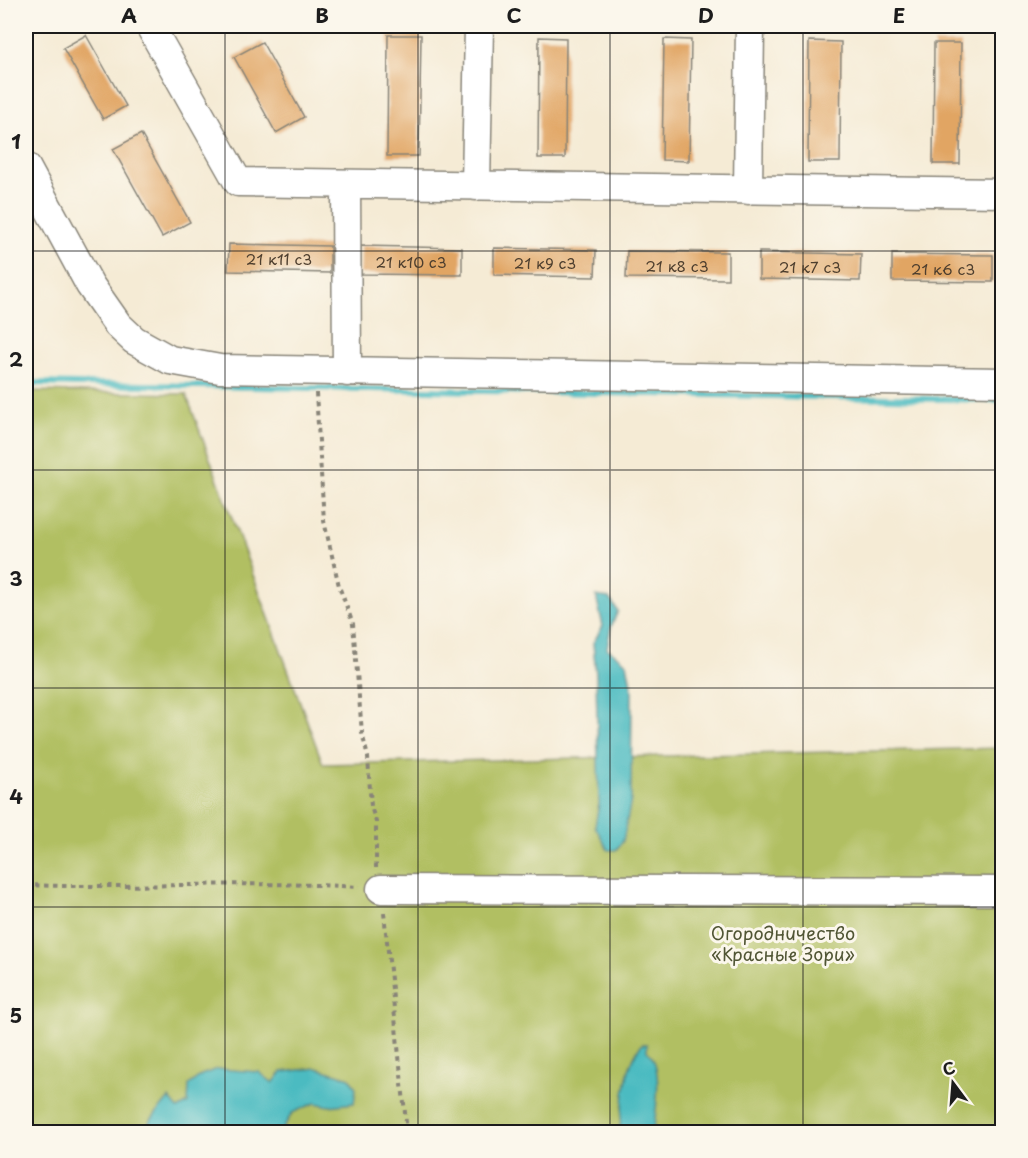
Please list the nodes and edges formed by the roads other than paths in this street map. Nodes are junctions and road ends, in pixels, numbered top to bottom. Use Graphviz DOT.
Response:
graph roads {
  1 [pos="150,26"];
  2 [pos="479,26"];
  3 [pos="750,26"];
  4 [pos="28,178"];
  5 [pos="345,184"];
  6 [pos="476,186"];
  7 [pos="748,190"];
  8 [pos="1002,193"];
  9 [pos="347,372"];
  10 [pos="1002,382"];
  11 [pos="381,888"];
  12 [pos="1002,891"];
  1 -- 5 [label="street"];
  2 -- 6 [label="street"];
  3 -- 7 [label="street"];
  4 -- 9 [label="street"];
  5 -- 6 [label="street"];
  5 -- 9 [label="street"];
  6 -- 7 [label="street"];
  7 -- 8 [label="street"];
  9 -- 10 [label="street"];
  11 -- 12 [label="street"];
}
